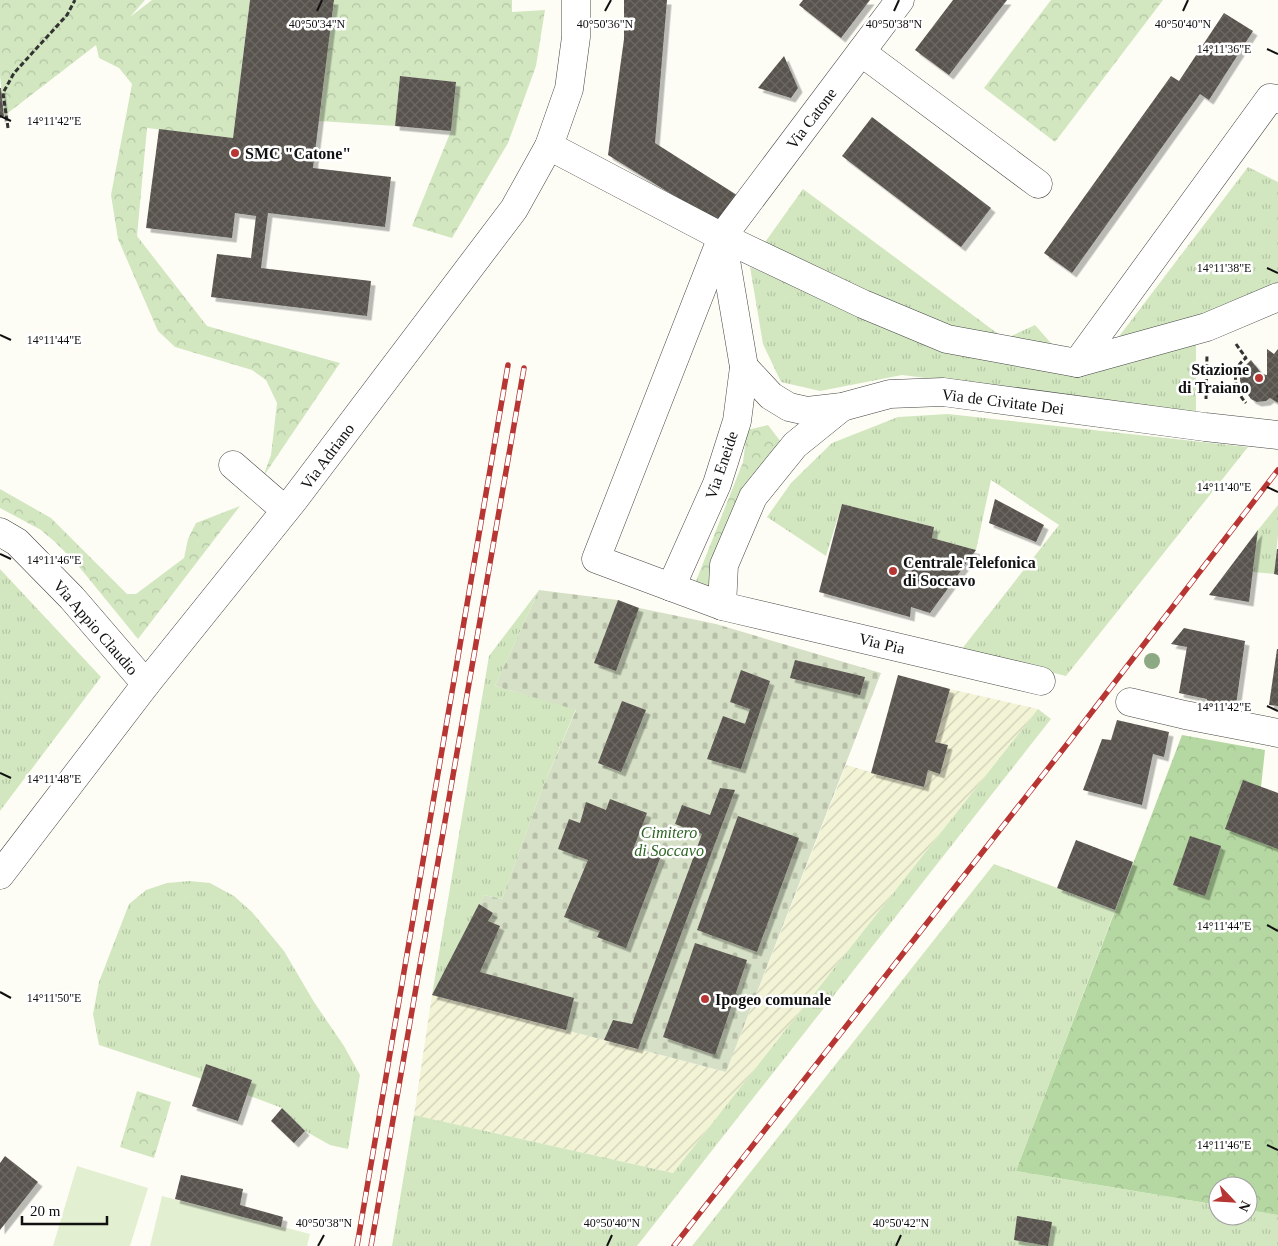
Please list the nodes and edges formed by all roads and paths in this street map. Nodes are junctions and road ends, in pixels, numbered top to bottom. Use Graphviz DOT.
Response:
graph roads {
  1 [pos="75,0"];
  2 [pos="576,0"];
  3 [pos="900,0"];
  4 [pos="861,52"];
  5 [pos="1278,99"];
  6 [pos="8,128"];
  7 [pos="549,146"];
  8 [pos="1038,184"];
  9 [pos="722,237"];
  10 [pos="1278,297"];
  11 [pos="1207,346"];
  12 [pos="1241,361"];
  13 [pos="1077,363"];
  14 [pos="744,367"];
  15 [pos="1206,404"];
  16 [pos="842,407"];
  17 [pos="1251,419"];
  18 [pos="1278,435"];
  19 [pos="234,466"];
  20 [pos="285,510"];
  21 [pos="0,532"];
  22 [pos="671,587"];
  23 [pos="722,606"];
  24 [pos="1041,680"];
  25 [pos="146,684"];
  26 [pos="1130,702"];
  27 [pos="1278,733"];
  28 [pos="0,875"];
  1 -- 6 [label="path"];
  2 -- 7 [label="street, Via Adriano"];
  3 -- 4 [label="street, Via Catone"];
  4 -- 8 [label="street"];
  4 -- 9 [label="street, Via Catone"];
  5 -- 13 [label="street"];
  7 -- 9 [label="street"];
  7 -- 20 [label="street, Via Adriano"];
  9 -- 13 [label="street"];
  9 -- 14 [label="street, Via Eneide"];
  9 -- 22 [label="street, Via Catone"];
  10 -- 13 [label="street"];
  11 -- 15 [label="path"];
  12 -- 17 [label="path"];
  14 -- 16 [label="street, Via de Civitate Dei"];
  14 -- 22 [label="street, Via Eneide"];
  16 -- 17 [label="street, Via de Civitate Dei"];
  16 -- 23 [label="street"];
  17 -- 18 [label="street, Via de Civitate Dei"];
  19 -- 20 [label="street"];
  20 -- 25 [label="street, Via Adriano"];
  21 -- 25 [label="street, Via Appio Claudio"];
  22 -- 23 [label="street"];
  23 -- 24 [label="street, Via Pia"];
  25 -- 28 [label="street, Via Adriano"];
  26 -- 27 [label="street"];
}
